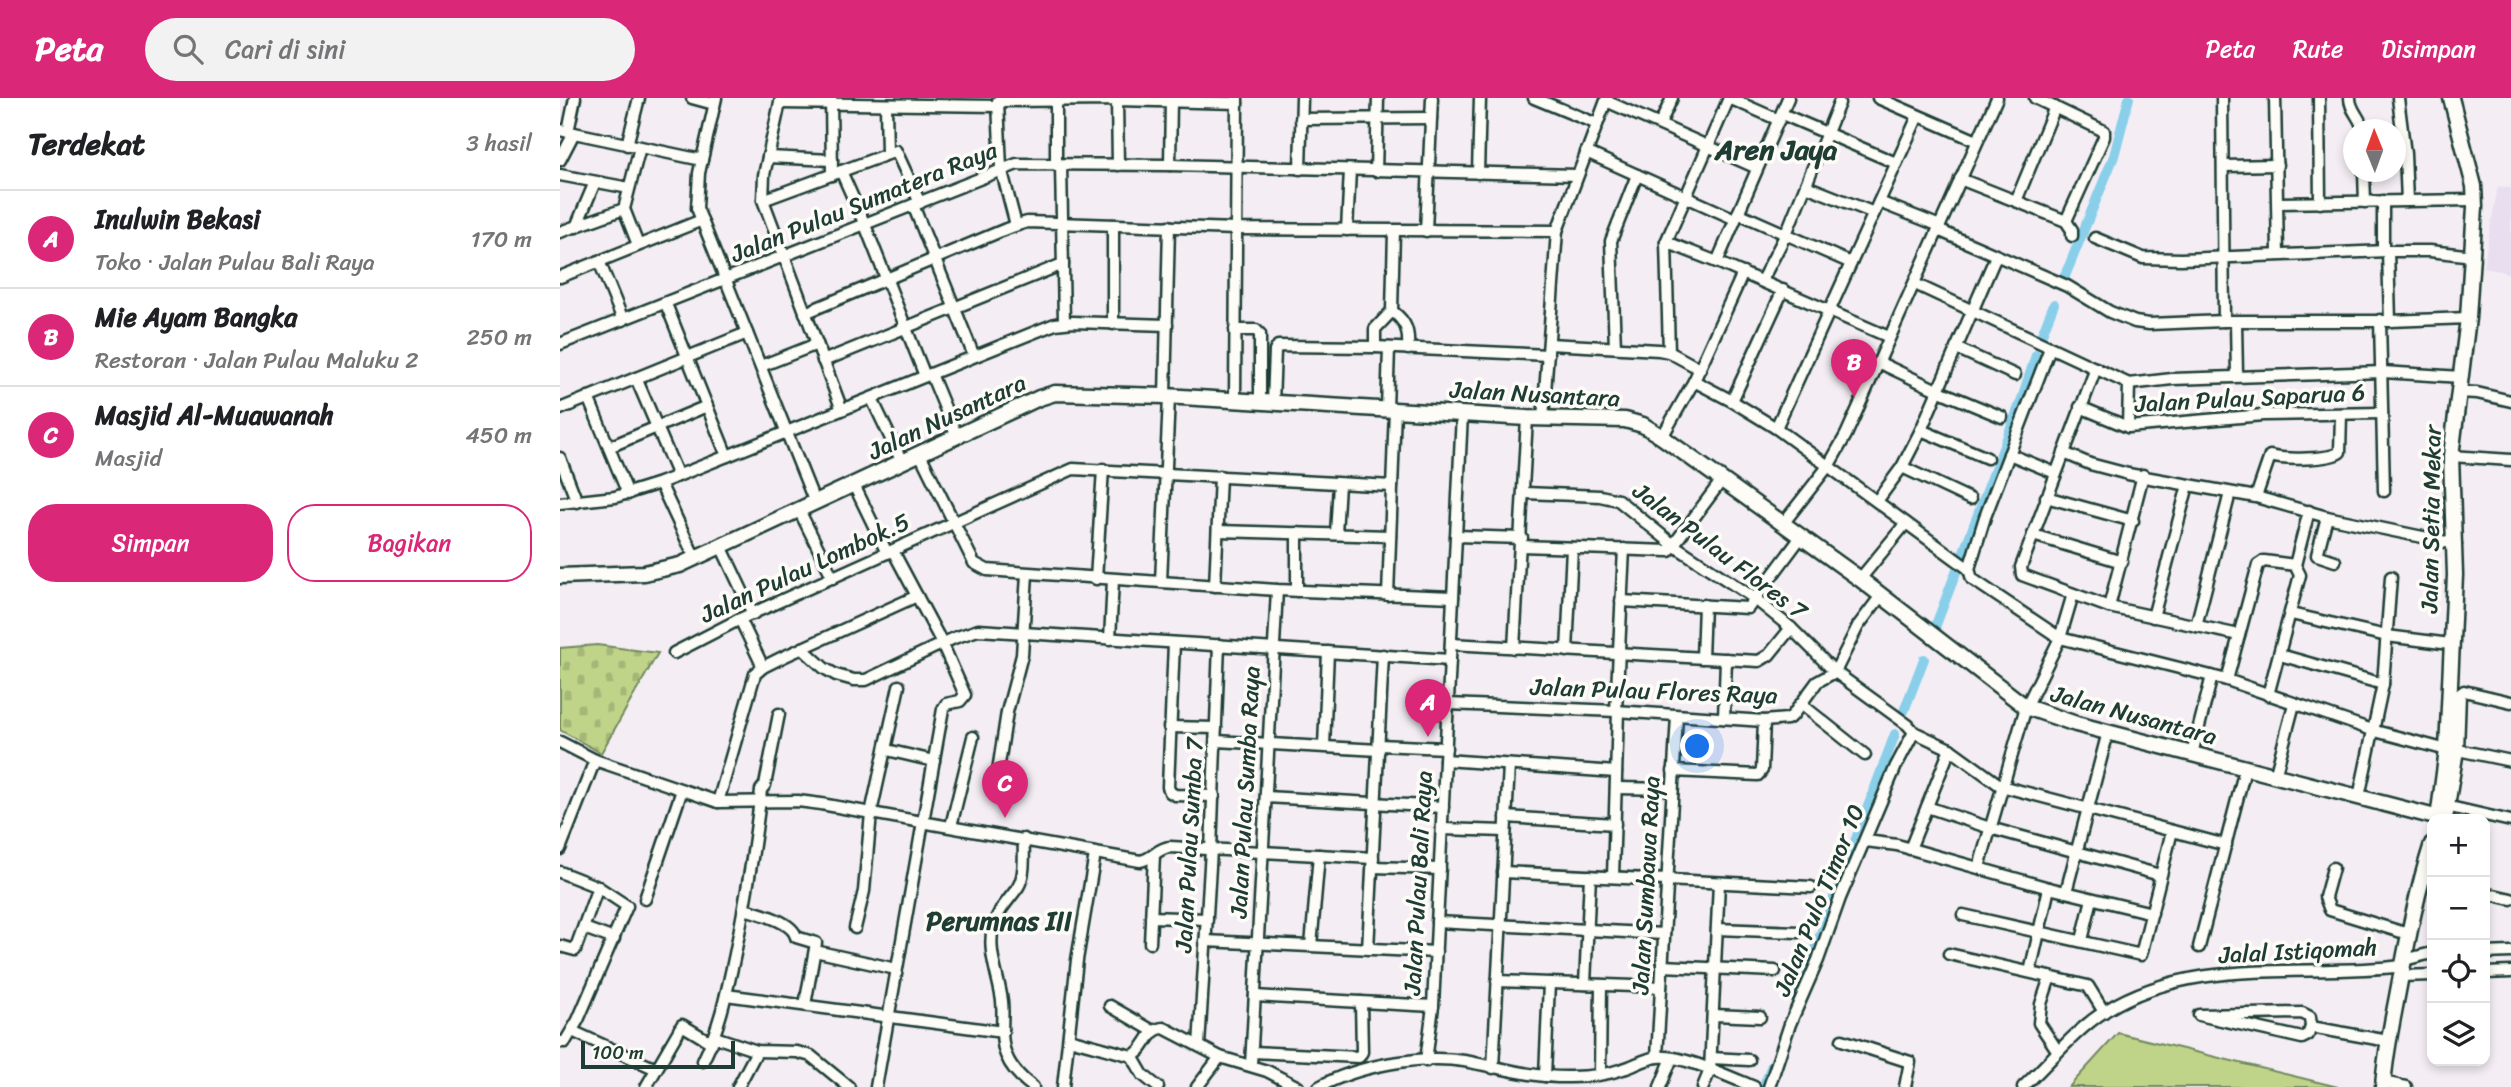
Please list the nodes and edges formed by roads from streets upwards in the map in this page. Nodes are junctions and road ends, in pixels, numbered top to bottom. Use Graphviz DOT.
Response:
graph roads {
  1 [pos="575,98"];
  2 [pos="639,98"];
  3 [pos="692,98"];
  4 [pos="1302,98"];
  5 [pos="1378,98"];
  6 [pos="1432,98"];
  7 [pos="1480,98"];
  8 [pos="1672,98"];
  9 [pos="1729,98"];
  10 [pos="1788,98"];
  11 [pos="1997,98"];
  12 [pos="2035,98"];
  13 [pos="2222,98"];
  14 [pos="2275,98"];
  15 [pos="2319,98"];
  16 [pos="2350,98"];
  17 [pos="2398,98"];
  18 [pos="2451,98"];
  19 [pos="1056,99"];
  20 [pos="1538,99"];
  21 [pos="1606,99"];
  22 [pos="1884,99"];
  23 [pos="1117,100"];
  24 [pos="1171,100"];
  25 [pos="1237,100"];
  26 [pos="715,101"];
  27 [pos="780,101"];
  28 [pos="831,102"];
  29 [pos="937,102"];
  30 [pos="998,102"];
  31 [pos="1839,103"];
  32 [pos="886,105"];
  33 [pos="2055,107"];
  34 [pos="1917,116"];
  35 [pos="1780,117"];
  36 [pos="1432,118"];
  37 [pos="1301,119"];
  38 [pos="1377,119"];
  39 [pos="2360,119"];
  40 [pos="1597,124"];
  41 [pos="1660,124"];
  42 [pos="567,132"];
  43 [pos="1826,134"];
  44 [pos="1977,141"];
  45 [pos="627,145"];
  46 [pos="1708,146"];
  47 [pos="640,147"];
  48 [pos="1586,152"];
  49 [pos="891,153"];
  50 [pos="768,157"];
  51 [pos="560,160"];
  52 [pos="702,160"];
  53 [pos="832,160"];
  54 [pos="1896,163"];
  55 [pos="1058,165"];
  56 [pos="1118,165"];
  57 [pos="1170,165"];
  58 [pos="2277,165"];
  59 [pos="2224,166"];
  60 [pos="1001,168"];
  61 [pos="1238,168"];
  62 [pos="1757,168"];
  63 [pos="1300,169"];
  64 [pos="1350,170"];
  65 [pos="1376,171"];
  66 [pos="1430,172"];
  67 [pos="836,173"];
  68 [pos="1478,173"];
  69 [pos="1637,174"];
  70 [pos="560,175"];
  71 [pos="1577,175"];
  72 [pos="1960,179"];
  73 [pos="595,182"];
  74 [pos="2364,182"];
  75 [pos="1806,186"];
  76 [pos="629,188"];
  77 [pos="1686,196"];
  78 [pos="763,200"];
  79 [pos="2473,200"];
  80 [pos="2016,201"];
  81 [pos="2383,201"];
  82 [pos="2407,201"];
  83 [pos="1879,202"];
  84 [pos="2320,202"];
  85 [pos="2365,202"];
  86 [pos="2278,203"];
  87 [pos="916,204"];
  88 [pos="624,209"];
  89 [pos="1874,213"];
  90 [pos="1736,216"];
  91 [pos="702,220"];
  92 [pos="2066,221"];
  93 [pos="1063,223"];
  94 [pos="865,225"];
  95 [pos="1016,225"];
  96 [pos="1113,225"];
  97 [pos="1170,226"];
  98 [pos="576,227"];
  99 [pos="1939,228"];
  100 [pos="1236,229"];
  101 [pos="1347,230"];
  102 [pos="1394,231"];
  103 [pos="1426,231"];
  104 [pos="1557,231"];
  105 [pos="560,232"];
  106 [pos="1786,233"];
  107 [pos="2072,236"];
  108 [pos="2095,238"];
  109 [pos="1666,242"];
  110 [pos="638,245"];
  111 [pos="2385,251"];
  112 [pos="2278,254"];
  113 [pos="1996,256"];
  114 [pos="2224,256"];
  115 [pos="2473,256"];
  116 [pos="783,258"];
  117 [pos="599,261"];
  118 [pos="936,261"];
  119 [pos="1717,261"];
  120 [pos="1852,263"];
  121 [pos="1063,264"];
  122 [pos="1743,273"];
  123 [pos="560,276"];
  124 [pos="726,280"];
  125 [pos="886,280"];
  126 [pos="1762,280"];
  127 [pos="1915,284"];
  128 [pos="1783,290"];
  129 [pos="666,304"];
  130 [pos="954,308"];
  131 [pos="1972,310"];
  132 [pos="1392,311"];
  133 [pos="1830,311"];
  134 [pos="805,313"];
  135 [pos="2468,318"];
  136 [pos="623,320"];
  137 [pos="2385,320"];
  138 [pos="2230,321"];
  139 [pos="1064,322"];
  140 [pos="1114,324"];
  141 [pos="1167,325"];
  142 [pos="906,327"];
  143 [pos="1235,330"];
  144 [pos="747,333"];
  145 [pos="1889,337"];
  146 [pos="560,344"];
  147 [pos="817,344"];
  148 [pos="2046,346"];
  149 [pos="1375,347"];
  150 [pos="1615,347"];
  151 [pos="1389,348"];
  152 [pos="1956,348"];
  153 [pos="1408,349"];
  154 [pos="1548,350"];
  155 [pos="1669,352"];
  156 [pos="974,356"];
  157 [pos="686,358"];
  158 [pos="823,361"];
  159 [pos="1878,362"];
  160 [pos="761,366"];
  161 [pos="2096,368"];
  162 [pos="1700,369"];
  163 [pos="2383,372"];
  164 [pos="928,375"];
  165 [pos="2015,375"];
  166 [pos="2237,376"];
  167 [pos="636,378"];
  168 [pos="1695,381"];
  169 [pos="2129,384"];
  170 [pos="2460,384"];
  171 [pos="1937,390"];
  172 [pos="1167,396"];
  173 [pos="588,397"];
  174 [pos="872,399"];
  175 [pos="1235,400"];
  176 [pos="1732,401"];
  177 [pos="2511,401"];
  178 [pos="1266,402"];
  179 [pos="707,406"];
  180 [pos="2080,407"];
  181 [pos="560,409"];
  182 [pos="1391,409"];
  183 [pos="842,410"];
  184 [pos="2382,413"];
  185 [pos="1462,414"];
  186 [pos="2341,414"];
  187 [pos="2002,417"];
  188 [pos="1527,418"];
  189 [pos="1543,419"];
  190 [pos="656,427"];
  191 [pos="2128,427"];
  192 [pos="1776,428"];
  193 [pos="1921,430"];
  194 [pos="787,432"];
  195 [pos="1662,437"];
  196 [pos="957,438"];
  197 [pos="609,447"];
  198 [pos="2064,453"];
  199 [pos="920,454"];
  200 [pos="2009,454"];
  201 [pos="727,456"];
  202 [pos="2451,456"];
  203 [pos="560,458"];
  204 [pos="1987,458"];
  205 [pos="2511,460"];
  206 [pos="902,463"];
  207 [pos="1829,465"];
  208 [pos="1902,467"];
  209 [pos="1103,469"];
  210 [pos="2055,473"];
  211 [pos="1166,474"];
  212 [pos="2143,475"];
  213 [pos="678,476"];
  214 [pos="1220,476"];
  215 [pos="1722,480"];
  216 [pos="660,484"];
  217 [pos="1339,484"];
  218 [pos="854,485"];
  219 [pos="1392,485"];
  220 [pos="2188,485"];
  221 [pos="2384,491"];
  222 [pos="2230,493"];
  223 [pos="628,494"];
  224 [pos="1525,494"];
  225 [pos="2256,496"];
  226 [pos="2046,497"];
  227 [pos="1970,499"];
  228 [pos="1877,501"];
  229 [pos="577,502"];
  230 [pos="560,503"];
  231 [pos="815,503"];
  232 [pos="799,510"];
  233 [pos="2309,511"];
  234 [pos="2328,517"];
  235 [pos="2133,521"];
  236 [pos="954,523"];
  237 [pos="1906,523"];
  238 [pos="1782,525"];
  239 [pos="1218,531"];
  240 [pos="1297,533"];
  241 [pos="1336,534"];
  242 [pos="2033,535"];
  243 [pos="1390,536"];
  244 [pos="1456,536"];
  245 [pos="1801,537"];
  246 [pos="1521,542"];
  247 [pos="2456,544"];
  248 [pos="721,546"];
  249 [pos="1675,546"];
  250 [pos="1572,548"];
  251 [pos="1625,549"];
  252 [pos="890,552"];
  253 [pos="695,558"];
  254 [pos="2335,561"];
  255 [pos="2122,562"];
  256 [pos="2295,565"];
  257 [pos="1966,567"];
  258 [pos="1027,574"];
  259 [pos="560,576"];
  260 [pos="2391,577"];
  261 [pos="833,578"];
  262 [pos="1096,579"];
  263 [pos="1860,579"];
  264 [pos="1113,580"];
  265 [pos="1161,582"];
  266 [pos="1215,586"];
  267 [pos="1277,590"];
  268 [pos="1297,591"];
  269 [pos="2073,594"];
  270 [pos="1388,595"];
  271 [pos="917,596"];
  272 [pos="1453,597"];
  273 [pos="1880,597"];
  274 [pos="1754,598"];
  275 [pos="1621,601"];
  276 [pos="1704,605"];
  277 [pos="2109,607"];
  278 [pos="753,614"];
  279 [pos="2291,614"];
  280 [pos="2153,617"];
  281 [pos="740,620"];
  282 [pos="2196,626"];
  283 [pos="1791,628"];
  284 [pos="1024,634"];
  285 [pos="2239,635"];
  286 [pos="2387,636"];
  287 [pos="2060,638"];
  288 [pos="1110,639"];
  289 [pos="942,643"];
  290 [pos="1174,643"];
  291 [pos="1451,644"];
  292 [pos="2450,644"];
  293 [pos="1219,645"];
  294 [pos="802,648"];
  295 [pos="1514,648"];
  296 [pos="1274,649"];
  297 [pos="1567,651"];
  298 [pos="1328,652"];
  299 [pos="674,653"];
  300 [pos="1383,655"];
  301 [pos="1618,655"];
  302 [pos="2280,655"];
  303 [pos="1702,658"];
  304 [pos="1727,659"];
  305 [pos="1450,660"];
  306 [pos="763,667"];
  307 [pos="1835,671"];
  308 [pos="2212,676"];
  309 [pos="2227,680"];
  310 [pos="2383,684"];
  311 [pos="900,686"];
  312 [pos="2268,695"];
  313 [pos="2511,702"];
  314 [pos="1448,704"];
  315 [pos="1801,704"];
  316 [pos="2294,704"];
  317 [pos="2026,707"];
  318 [pos="1617,711"];
  319 [pos="779,714"];
  320 [pos="1676,716"];
  321 [pos="1724,718"];
  322 [pos="1764,720"];
  323 [pos="1169,727"];
  324 [pos="1216,728"];
  325 [pos="1911,728"];
  326 [pos="2375,731"];
  327 [pos="2108,732"];
  328 [pos="973,737"];
  329 [pos="560,741"];
  330 [pos="1216,741"];
  331 [pos="1269,743"];
  332 [pos="1324,746"];
  333 [pos="1379,747"];
  334 [pos="1446,748"];
  335 [pos="1950,749"];
  336 [pos="887,750"];
  337 [pos="2452,750"];
  338 [pos="2192,754"];
  339 [pos="1866,755"];
  340 [pos="595,760"];
  341 [pos="1445,760"];
  342 [pos="934,761"];
  343 [pos="2511,761"];
  344 [pos="1509,765"];
  345 [pos="2245,769"];
  346 [pos="1673,771"];
  347 [pos="1616,772"];
  348 [pos="2275,776"];
  349 [pos="996,784"];
  350 [pos="2001,786"];
  351 [pos="1616,788"];
  352 [pos="1672,789"];
  353 [pos="682,790"];
  354 [pos="1214,796"];
  355 [pos="1266,797"];
  356 [pos="2359,797"];
  357 [pos="718,802"];
  358 [pos="760,802"];
  359 [pos="1376,803"];
  360 [pos="1443,807"];
  361 [pos="1927,807"];
  362 [pos="2450,807"];
  363 [pos="2088,809"];
  364 [pos="872,813"];
  365 [pos="2442,814"];
  366 [pos="2445,814"];
  367 [pos="2427,815"];
  368 [pos="1506,817"];
  369 [pos="2511,821"];
  370 [pos="922,822"];
  371 [pos="1615,824"];
  372 [pos="565,825"];
  373 [pos="951,826"];
  374 [pos="1990,828"];
  375 [pos="1442,829"];
  376 [pos="1505,831"];
  377 [pos="2172,831"];
  378 [pos="1024,839"];
  379 [pos="1866,841"];
  380 [pos="2226,845"];
  381 [pos="560,849"];
  382 [pos="1910,849"];
  383 [pos="1211,850"];
  384 [pos="1263,852"];
  385 [pos="2076,852"];
  386 [pos="1095,854"];
  387 [pos="1154,855"];
  388 [pos="1319,855"];
  389 [pos="2427,861"];
  390 [pos="1373,862"];
  391 [pos="1979,867"];
  392 [pos="2333,868"];
  393 [pos="1440,869"];
  394 [pos="560,872"];
  395 [pos="1503,872"];
  396 [pos="2160,875"];
  397 [pos="1590,876"];
  398 [pos="1613,877"];
  399 [pos="1667,880"];
  400 [pos="1719,883"];
  401 [pos="598,887"];
  402 [pos="1811,887"];
  403 [pos="2049,888"];
  404 [pos="2066,892"];
  405 [pos="2490,894"];
  406 [pos="645,899"];
  407 [pos="2092,899"];
  408 [pos="2511,899"];
  409 [pos="744,909"];
  410 [pos="2152,913"];
  411 [pos="1963,915"];
  412 [pos="1152,917"];
  413 [pos="1207,919"];
  414 [pos="1437,922"];
  415 [pos="1500,925"];
  416 [pos="584,928"];
  417 [pos="855,928"];
  418 [pos="1717,929"];
  419 [pos="1588,930"];
  420 [pos="2039,931"];
  421 [pos="1798,932"];
  422 [pos="1664,934"];
  423 [pos="2409,934"];
  424 [pos="614,939"];
  425 [pos="2081,940"];
  426 [pos="1205,941"];
  427 [pos="1259,942"];
  428 [pos="1150,943"];
  429 [pos="560,946"];
  430 [pos="1311,946"];
  431 [pos="2200,947"];
  432 [pos="1368,949"];
  433 [pos="815,951"];
  434 [pos="1436,952"];
  435 [pos="2511,952"];
  436 [pos="2490,953"];
  437 [pos="1949,954"];
  438 [pos="2427,955"];
  439 [pos="1662,966"];
  440 [pos="2402,967"];
  441 [pos="1715,968"];
  442 [pos="896,969"];
  443 [pos="1775,971"];
  444 [pos="2030,972"];
  445 [pos="2511,972"];
  446 [pos="2490,973"];
  447 [pos="2427,974"];
  448 [pos="2050,977"];
  449 [pos="1497,981"];
  450 [pos="1549,983"];
  451 [pos="1586,984"];
  452 [pos="1601,985"];
  453 [pos="1661,987"];
  454 [pos="726,995"];
  455 [pos="1255,996"];
  456 [pos="1361,1002"];
  457 [pos="805,1005"];
  458 [pos="1111,1006"];
  459 [pos="1433,1006"];
  460 [pos="2104,1012"];
  461 [pos="887,1015"];
  462 [pos="1714,1015"];
  463 [pos="1760,1017"];
  464 [pos="2311,1027"];
  465 [pos="572,1031"];
  466 [pos="1153,1031"];
  467 [pos="1003,1032"];
  468 [pos="1069,1039"];
  469 [pos="713,1040"];
  470 [pos="1842,1040"];
  471 [pos="2389,1041"];
  472 [pos="560,1042"];
  473 [pos="1199,1046"];
  474 [pos="2057,1050"];
  475 [pos="757,1051"];
  476 [pos="1252,1052"];
  477 [pos="1132,1056"];
  478 [pos="1220,1057"];
  479 [pos="1657,1057"];
  480 [pos="1672,1058"];
  481 [pos="1711,1058"];
  482 [pos="1749,1060"];
  483 [pos="703,1061"];
  484 [pos="1426,1061"];
  485 [pos="1251,1065"];
  486 [pos="1493,1068"];
  487 [pos="656,1069"];
  488 [pos="1710,1070"];
  489 [pos="1600,1074"];
  490 [pos="1545,1076"];
  491 [pos="1567,1082"];
  492 [pos="838,1084"];
  493 [pos="2383,1085"];
  494 [pos="1751,1086"];
  495 [pos="646,1087"];
  496 [pos="738,1087"];
  497 [pos="849,1087"];
  498 [pos="876,1087"];
  499 [pos="1033,1087"];
  500 [pos="1063,1087"];
  501 [pos="1158,1087"];
  502 [pos="1197,1087"];
  503 [pos="1298,1087"];
  504 [pos="1318,1087"];
  505 [pos="1660,1087"];
  506 [pos="1703,1087"];
  507 [pos="1769,1087"];
  508 [pos="1905,1087"];
  509 [pos="2023,1087"];
  510 [pos="2406,1087"];
  1 -- 42 [label="street"];
  2 -- 45 [label="street"];
  3 -- 26 [label="street"];
  4 -- 37 [label="street"];
  5 -- 38 [label="street"];
  6 -- 36 [label="street"];
  7 -- 68 [label="street"];
  8 -- 41 [label="street"];
  9 -- 35 [label="street"];
  9 -- 46 [label="street"];
  10 -- 35 [label="street"];
  11 -- 44 [label="street"];
  12 -- 33 [label="street"];
  13 -- 59 [label="street"];
  14 -- 58 [label="street"];
  15 -- 84 [label="street"];
  16 -- 39 [label="street"];
  17 -- 82 [label="street"];
  18 -- 79 [label="street, Jalan Setia Mekar"];
  19 -- 23 [label="street"];
  19 -- 30 [label="street"];
  19 -- 55 [label="street"];
  20 -- 40 [label="street"];
  21 -- 40 [label="street"];
  21 -- 41 [label="street"];
  22 -- 34 [label="street"];
  23 -- 24 [label="street"];
  23 -- 56 [label="street"];
  24 -- 25 [label="street"];
  24 -- 57 [label="street"];
  25 -- 61 [label="street"];
  26 -- 52 [label="street"];
  27 -- 28 [label="street"];
  27 -- 50 [label="street"];
  28 -- 32 [label="street"];
  28 -- 53 [label="street"];
  29 -- 30 [label="street"];
  29 -- 32 [label="street"];
  30 -- 60 [label="street"];
  31 -- 43 [label="street"];
  32 -- 49 [label="street"];
  33 -- 80 [label="street"];
  33 -- 92 [label="street"];
  34 -- 44 [label="street"];
  34 -- 54 [label="street"];
  35 -- 43 [label="street"];
  35 -- 62 [label="street"];
  36 -- 38 [label="street"];
  36 -- 66 [label="street"];
  37 -- 38 [label="street"];
  37 -- 63 [label="street"];
  38 -- 65 [label="street"];
  40 -- 48 [label="street"];
  41 -- 46 [label="street"];
  42 -- 45 [label="street"];
  42 -- 51 [label="street"];
  43 -- 54 [label="street"];
  43 -- 75 [label="street"];
  44 -- 72 [label="street"];
  45 -- 47 [label="street"];
  46 -- 62 [label="street"];
  46 -- 77 [label="street"];
  47 -- 52 [label="street"];
  47 -- 76 [label="street"];
  48 -- 69 [label="street"];
  48 -- 71 [label="street"];
  49 -- 67 [label="street"];
  49 -- 87 [label="street"];
  50 -- 53 [label="street"];
  50 -- 78 [label="street"];
  52 -- 91 [label="street"];
  53 -- 67 [label="street"];
  54 -- 83 [label="street"];
  55 -- 56 [label="street, Jalan Pulau Sumatera Raya"];
  55 -- 60 [label="street, Jalan Pulau Sumatera Raya"];
  55 -- 93 [label="street"];
  56 -- 57 [label="street, Jalan Pulau Sumatera Raya"];
  57 -- 61 [label="street, Jalan Pulau Sumatera Raya"];
  58 -- 59 [label="street"];
  58 -- 86 [label="street"];
  59 -- 114 [label="street"];
  60 -- 87 [label="street, Jalan Pulau Sumatera Raya"];
  60 -- 95 [label="street"];
  61 -- 63 [label="street, Jalan Pulau Sumatera Raya"];
  61 -- 100 [label="street"];
  62 -- 90 [label="street"];
  63 -- 64 [label="street, Jalan Pulau Sumatera Raya"];
  64 -- 65 [label="street, Jalan Pulau Sumatera Raya"];
  64 -- 101 [label="street"];
  65 -- 66 [label="street, Jalan Pulau Sumatera Raya"];
  66 -- 68 [label="street, Jalan Pulau Sumatera Raya"];
  66 -- 103 [label="street"];
  67 -- 78 [label="street"];
  67 -- 94 [label="street"];
  68 -- 71 [label="street, Jalan Pulau Sumatera Raya"];
  69 -- 77 [label="street"];
  69 -- 150 [label="street"];
  70 -- 73 [label="street"];
  71 -- 104 [label="street"];
  72 -- 80 [label="street"];
  72 -- 99 [label="street"];
  73 -- 76 [label="street"];
  73 -- 98 [label="street"];
  74 -- 85 [label="street"];
  75 -- 89 [label="street"];
  75 -- 106 [label="street"];
  76 -- 88 [label="street"];
  77 -- 90 [label="street"];
  77 -- 109 [label="street"];
  78 -- 116 [label="street"];
  79 -- 82 [label="street"];
  79 -- 115 [label="street, Jalan Setia Mekar"];
  80 -- 92 [label="street"];
  81 -- 82 [label="street"];
  81 -- 85 [label="street"];
  81 -- 111 [label="street"];
  83 -- 89 [label="street"];
  83 -- 99 [label="street"];
  84 -- 85 [label="street"];
  84 -- 86 [label="street"];
  86 -- 112 [label="street"];
  87 -- 94 [label="street, Jalan Pulau Sumatera Raya"];
  87 -- 118 [label="street"];
  88 -- 98 [label="street"];
  88 -- 110 [label="street"];
  89 -- 120 [label="street"];
  90 -- 106 [label="street"];
  90 -- 119 [label="street"];
  91 -- 110 [label="street"];
  91 -- 124 [label="street"];
  92 -- 107 [label="street"];
  93 -- 95 [label="street"];
  93 -- 96 [label="street"];
  93 -- 121 [label="street"];
  94 -- 116 [label="street, Jalan Pulau Sumatera Raya"];
  94 -- 125 [label="street"];
  95 -- 118 [label="street"];
  96 -- 97 [label="street"];
  96 -- 140 [label="street"];
  97 -- 100 [label="street"];
  97 -- 141 [label="street"];
  98 -- 105 [label="street"];
  99 -- 113 [label="street"];
  99 -- 127 [label="street"];
  100 -- 101 [label="street"];
  100 -- 143 [label="street"];
  101 -- 102 [label="street"];
  102 -- 103 [label="street"];
  102 -- 132 [label="street"];
  103 -- 104 [label="street"];
  104 -- 154 [label="street"];
  106 -- 120 [label="street"];
  106 -- 126 [label="street"];
  108 -- 114 [label="street"];
  109 -- 119 [label="street"];
  109 -- 155 [label="street"];
  110 -- 117 [label="street"];
  111 -- 112 [label="street"];
  111 -- 115 [label="street"];
  111 -- 137 [label="street"];
  112 -- 114 [label="street"];
  113 -- 131 [label="street"];
  113 -- 138 [label="street"];
  114 -- 138 [label="street"];
  115 -- 135 [label="street, Jalan Setia Mekar"];
  116 -- 124 [label="street, Jalan Pulau Sumatera Raya"];
  116 -- 134 [label="street"];
  117 -- 123 [label="street"];
  117 -- 136 [label="street"];
  118 -- 125 [label="street"];
  118 -- 130 [label="street"];
  119 -- 122 [label="street"];
  120 -- 133 [label="street"];
  121 -- 130 [label="street"];
  121 -- 139 [label="street"];
  122 -- 126 [label="street"];
  122 -- 162 [label="street"];
  124 -- 129 [label="street, Jalan Pulau Sumatera Raya"];
  124 -- 144 [label="street"];
  125 -- 134 [label="street"];
  125 -- 142 [label="street"];
  126 -- 128 [label="street"];
  127 -- 131 [label="street"];
  127 -- 145 [label="street"];
  128 -- 133 [label="street"];
  128 -- 176 [label="street"];
  129 -- 136 [label="street, Jalan Pulau Sumatera Raya"];
  129 -- 157 [label="street"];
  130 -- 142 [label="street"];
  130 -- 156 [label="street"];
  131 -- 148 [label="street"];
  131 -- 152 [label="street"];
  132 -- 149 [label="street"];
  132 -- 153 [label="street"];
  133 -- 145 [label="street"];
  133 -- 192 [label="street"];
  134 -- 147 [label="street"];
  135 -- 137 [label="street"];
  135 -- 170 [label="street, Jalan Setia Mekar"];
  136 -- 146 [label="street, Jalan Pulau Sumatera Raya"];
  137 -- 138 [label="street"];
  137 -- 163 [label="street"];
  138 -- 166 [label="street"];
  139 -- 140 [label="street"];
  139 -- 156 [label="street"];
  140 -- 141 [label="street"];
  141 -- 172 [label="street"];
  142 -- 158 [label="street"];
  142 -- 164 [label="street"];
  143 -- 175 [label="street"];
  143 -- 178 [label="street"];
  144 -- 157 [label="street"];
  144 -- 160 [label="street"];
  145 -- 159 [label="street"];
  147 -- 158 [label="street"];
  147 -- 160 [label="street"];
  148 -- 161 [label="street"];
  148 -- 200 [label="street"];
  149 -- 151 [label="street"];
  149 -- 178 [label="street"];
  150 -- 154 [label="street"];
  150 -- 155 [label="street"];
  151 -- 153 [label="street"];
  151 -- 182 [label="street"];
  152 -- 165 [label="street"];
  152 -- 171 [label="street"];
  153 -- 154 [label="street"];
  154 -- 189 [label="street"];
  155 -- 162 [label="street"];
  156 -- 164 [label="street"];
  157 -- 167 [label="street"];
  157 -- 179 [label="street"];
  158 -- 183 [label="street"];
  159 -- 171 [label="street"];
  159 -- 207 [label="street"];
  160 -- 194 [label="street"];
  161 -- 169 [label="street"];
  161 -- 180 [label="street"];
  162 -- 168 [label="street"];
  163 -- 166 [label="street"];
  163 -- 170 [label="street"];
  163 -- 184 [label="street"];
  164 -- 174 [label="street"];
  164 -- 196 [label="street"];
  166 -- 169 [label="street"];
  167 -- 173 [label="street"];
  167 -- 190 [label="street"];
  168 -- 176 [label="street"];
  168 -- 195 [label="street"];
  169 -- 191 [label="street"];
  170 -- 177 [label="street"];
  170 -- 202 [label="street, Jalan Setia Mekar"];
  171 -- 187 [label="street"];
  171 -- 193 [label="street"];
  172 -- 175 [label="street, Jalan Nusantara"];
  172 -- 196 [label="street, Jalan Nusantara"];
  172 -- 211 [label="street"];
  173 -- 181 [label="street"];
  173 -- 197 [label="street"];
  174 -- 183 [label="street"];
  174 -- 206 [label="street"];
  175 -- 178 [label="street, Jalan Nusantara"];
  176 -- 192 [label="street"];
  178 -- 182 [label="street, Jalan Nusantara"];
  179 -- 190 [label="street"];
  179 -- 201 [label="street"];
  180 -- 191 [label="street, Jalan Pulau Saparua 6"];
  180 -- 198 [label="street"];
  182 -- 185 [label="street, Jalan Nusantara"];
  182 -- 219 [label="street"];
  183 -- 194 [label="street"];
  184 -- 186 [label="street, Jalan Pulau Saparua 6"];
  184 -- 221 [label="street"];
  185 -- 188 [label="street, Jalan Nusantara"];
  185 -- 244 [label="street, Jalan Pulau Bali Raya"];
  186 -- 191 [label="street, Jalan Pulau Saparua 6"];
  186 -- 225 [label="street"];
  188 -- 189 [label="street, Jalan Nusantara"];
  188 -- 224 [label="street"];
  189 -- 195 [label="street, Jalan Nusantara"];
  190 -- 197 [label="street"];
  190 -- 213 [label="street"];
  192 -- 207 [label="street"];
  193 -- 204 [label="street"];
  193 -- 208 [label="street"];
  194 -- 201 [label="street"];
  194 -- 231 [label="street"];
  195 -- 215 [label="street, Jalan Nusantara"];
  196 -- 199 [label="street, Jalan Nusantara"];
  197 -- 223 [label="street"];
  198 -- 210 [label="street"];
  198 -- 212 [label="street"];
  199 -- 206 [label="street, Jalan Nusantara"];
  199 -- 236 [label="street"];
  200 -- 210 [label="street"];
  200 -- 257 [label="street"];
  201 -- 213 [label="street"];
  202 -- 205 [label="street"];
  202 -- 247 [label="street, Jalan Setia Mekar"];
  203 -- 229 [label="street"];
  206 -- 218 [label="street, Jalan Nusantara"];
  207 -- 228 [label="street"];
  207 -- 238 [label="street"];
  208 -- 227 [label="street"];
  208 -- 228 [label="street"];
  209 -- 211 [label="street, Jalan Pulau Lombok.5"];
  209 -- 236 [label="street, Jalan Pulau Lombok.5"];
  209 -- 262 [label="street"];
  210 -- 226 [label="street"];
  211 -- 214 [label="street, Jalan Pulau Lombok.5"];
  211 -- 265 [label="street"];
  212 -- 220 [label="street"];
  212 -- 235 [label="street"];
  213 -- 216 [label="street"];
  214 -- 217 [label="street, Jalan Pulau Lombok.5"];
  214 -- 239 [label="street"];
  215 -- 238 [label="street, Jalan Nusantara"];
  215 -- 249 [label="street"];
  216 -- 223 [label="street"];
  216 -- 253 [label="street"];
  217 -- 219 [label="street, Jalan Pulau Lombok.5"];
  217 -- 241 [label="street"];
  218 -- 231 [label="street, Jalan Nusantara"];
  218 -- 252 [label="street"];
  219 -- 243 [label="street"];
  220 -- 222 [label="street"];
  220 -- 280 [label="street"];
  222 -- 225 [label="street"];
  222 -- 282 [label="street"];
  223 -- 229 [label="street"];
  224 -- 246 [label="street"];
  224 -- 249 [label="street, Jalan Pulau Flores 7"];
  225 -- 233 [label="street"];
  226 -- 235 [label="street"];
  226 -- 242 [label="street"];
  228 -- 237 [label="street"];
  229 -- 230 [label="street"];
  231 -- 232 [label="street, Jalan Nusantara"];
  232 -- 248 [label="street, Jalan Nusantara"];
  232 -- 261 [label="street"];
  233 -- 234 [label="street"];
  233 -- 256 [label="street"];
  234 -- 247 [label="street"];
  234 -- 254 [label="street"];
  235 -- 255 [label="street"];
  236 -- 252 [label="street, Jalan Pulau Lombok.5"];
  236 -- 258 [label="street"];
  237 -- 257 [label="street"];
  237 -- 263 [label="street"];
  238 -- 245 [label="street, Jalan Nusantara"];
  239 -- 240 [label="street"];
  239 -- 266 [label="street"];
  240 -- 241 [label="street"];
  240 -- 268 [label="street"];
  241 -- 243 [label="street"];
  242 -- 255 [label="street"];
  242 -- 269 [label="street"];
  243 -- 270 [label="street"];
  244 -- 246 [label="street"];
  244 -- 272 [label="street, Jalan Pulau Bali Raya"];
  245 -- 263 [label="street, Jalan Nusantara"];
  245 -- 274 [label="street"];
  246 -- 250 [label="street"];
  246 -- 295 [label="street"];
  247 -- 292 [label="street, Jalan Setia Mekar"];
  248 -- 253 [label="street, Jalan Nusantara"];
  248 -- 278 [label="street"];
  249 -- 251 [label="street"];
  249 -- 274 [label="street, Jalan Pulau Flores 7"];
  250 -- 251 [label="street"];
  250 -- 297 [label="street"];
  251 -- 275 [label="street"];
  252 -- 261 [label="street, Jalan Pulau Lombok.5"];
  252 -- 271 [label="street"];
  253 -- 259 [label="street, Jalan Nusantara"];
  255 -- 277 [label="street"];
  256 -- 279 [label="street"];
  256 -- 285 [label="street"];
  257 -- 287 [label="street"];
  258 -- 262 [label="street"];
  258 -- 284 [label="street"];
  260 -- 286 [label="street"];
  261 -- 278 [label="street, Jalan Pulau Lombok.5"];
  262 -- 264 [label="street"];
  263 -- 273 [label="street, Jalan Nusantara"];
  264 -- 265 [label="street"];
  264 -- 288 [label="street"];
  265 -- 266 [label="street"];
  266 -- 267 [label="street"];
  267 -- 268 [label="street"];
  267 -- 296 [label="street, Jalan Pulau Sumba Raya"];
  268 -- 270 [label="street"];
  269 -- 277 [label="street"];
  269 -- 287 [label="street"];
  270 -- 272 [label="street"];
  271 -- 289 [label="street"];
  271 -- 294 [label="street"];
  272 -- 291 [label="street, Jalan Pulau Bali Raya"];
  273 -- 307 [label="street, Jalan Pulau Flores Raya"];
  273 -- 317 [label="street, Jalan Nusantara"];
  274 -- 276 [label="street"];
  274 -- 283 [label="street, Jalan Pulau Flores 7"];
  275 -- 276 [label="street"];
  275 -- 301 [label="street"];
  276 -- 303 [label="street"];
  277 -- 280 [label="street"];
  278 -- 281 [label="street, Jalan Pulau Lombok.5"];
  279 -- 286 [label="street"];
  279 -- 302 [label="street"];
  280 -- 282 [label="street"];
  281 -- 299 [label="street, Jalan Pulau Lombok.5"];
  281 -- 306 [label="street"];
  282 -- 285 [label="street"];
  283 -- 304 [label="street"];
  283 -- 307 [label="street, Jalan Pulau Flores 7"];
  284 -- 288 [label="street"];
  284 -- 289 [label="street"];
  284 -- 349 [label="street"];
  285 -- 309 [label="street"];
  286 -- 292 [label="street"];
  286 -- 310 [label="street"];
  287 -- 308 [label="street"];
  287 -- 317 [label="street"];
  288 -- 290 [label="street"];
  289 -- 294 [label="street"];
  289 -- 342 [label="street"];
  290 -- 293 [label="street"];
  290 -- 323 [label="street"];
  291 -- 295 [label="street"];
  291 -- 305 [label="street, Jalan Pulau Bali Raya"];
  292 -- 337 [label="street, Jalan Setia Mekar"];
  293 -- 296 [label="street"];
  293 -- 324 [label="street, Jalan Pulau Sumba 7"];
  294 -- 306 [label="street"];
  295 -- 297 [label="street"];
  296 -- 298 [label="street"];
  296 -- 331 [label="street, Jalan Pulau Sumba Raya"];
  297 -- 301 [label="street"];
  298 -- 300 [label="street"];
  298 -- 332 [label="street"];
  300 -- 305 [label="street"];
  300 -- 333 [label="street"];
  301 -- 303 [label="street"];
  301 -- 318 [label="street"];
  302 -- 310 [label="street"];
  302 -- 312 [label="street"];
  303 -- 304 [label="street"];
  304 -- 321 [label="street"];
  305 -- 314 [label="street, Jalan Pulau Bali Raya"];
  306 -- 357 [label="street"];
  307 -- 315 [label="street, Jalan Pulau Flores Raya"];
  307 -- 325 [label="street, Jalan Pulau Flores 7"];
  308 -- 309 [label="street"];
  308 -- 338 [label="street"];
  309 -- 312 [label="street"];
  310 -- 326 [label="street"];
  311 -- 336 [label="street"];
  312 -- 316 [label="street"];
  313 -- 337 [label="street"];
  314 -- 318 [label="street, Jalan Pulau Flores Raya"];
  314 -- 334 [label="street, Jalan Pulau Bali Raya"];
  315 -- 322 [label="street, Jalan Pulau Flores Raya"];
  315 -- 339 [label="street"];
  316 -- 326 [label="street"];
  316 -- 348 [label="street"];
  317 -- 327 [label="street, Jalan Nusantara"];
  317 -- 350 [label="street"];
  318 -- 320 [label="street, Jalan Pulau Flores Raya"];
  318 -- 347 [label="street"];
  319 -- 358 [label="street"];
  320 -- 321 [label="street, Jalan Pulau Flores Raya"];
  320 -- 346 [label="street, Jalan Sumbawa Raya"];
  321 -- 322 [label="street, Jalan Pulau Flores Raya"];
  322 -- 346 [label="street"];
  323 -- 324 [label="street"];
  323 -- 354 [label="street"];
  324 -- 330 [label="street, Jalan Pulau Sumba 7"];
  325 -- 335 [label="street, Jalan Pulau Flores 7"];
  325 -- 379 [label="street, Jalan Pulo Timor 10"];
  326 -- 337 [label="street"];
  326 -- 356 [label="street"];
  327 -- 338 [label="street, Jalan Nusantara"];
  327 -- 363 [label="street"];
  328 -- 373 [label="street"];
  329 -- 340 [label="street"];
  330 -- 331 [label="street"];
  330 -- 354 [label="street, Jalan Pulau Sumba 7"];
  331 -- 332 [label="street"];
  331 -- 355 [label="street, Jalan Pulau Sumba Raya"];
  332 -- 333 [label="street"];
  333 -- 334 [label="street"];
  333 -- 359 [label="street"];
  334 -- 341 [label="street, Jalan Pulau Bali Raya"];
  335 -- 350 [label="street, Jalan Pulau Flores 7"];
  335 -- 361 [label="street"];
  336 -- 342 [label="street"];
  336 -- 364 [label="street"];
  337 -- 343 [label="street"];
  337 -- 362 [label="street"];
  337 -- 365 [label="street, Jalan Setia Mekar"];
  338 -- 345 [label="street, Jalan Nusantara"];
  340 -- 353 [label="street"];
  340 -- 372 [label="street"];
  341 -- 344 [label="street"];
  341 -- 360 [label="street, Jalan Pulau Bali Raya"];
  342 -- 370 [label="street"];
  344 -- 347 [label="street"];
  344 -- 368 [label="street"];
  345 -- 348 [label="street, Jalan Nusantara"];
  345 -- 380 [label="street"];
  346 -- 352 [label="street, Jalan Sumbawa Raya"];
  347 -- 351 [label="street"];
  348 -- 356 [label="street, Jalan Nusantara"];
  350 -- 363 [label="street"];
  350 -- 374 [label="street"];
  351 -- 352 [label="street"];
  351 -- 371 [label="street"];
  352 -- 399 [label="street, Jalan Sumbawa Raya"];
  353 -- 357 [label="street"];
  353 -- 406 [label="street"];
  354 -- 383 [label="street, Jalan Pulau Sumba 7"];
  355 -- 359 [label="street"];
  355 -- 384 [label="street, Jalan Pulau Sumba Raya"];
  356 -- 367 [label="street, Jalan Nusantara"];
  357 -- 358 [label="street"];
  358 -- 364 [label="street"];
  358 -- 409 [label="street"];
  359 -- 360 [label="street"];
  359 -- 390 [label="street"];
  360 -- 375 [label="street, Jalan Pulau Bali Raya"];
  361 -- 374 [label="street"];
  361 -- 382 [label="street"];
  362 -- 366 [label="street"];
  362 -- 369 [label="street"];
  363 -- 377 [label="street"];
  363 -- 385 [label="street"];
  364 -- 370 [label="street"];
  364 -- 417 [label="street"];
  368 -- 371 [label="street"];
  368 -- 376 [label="street"];
  370 -- 373 [label="street"];
  370 -- 442 [label="street"];
  371 -- 398 [label="street"];
  372 -- 381 [label="street"];
  373 -- 378 [label="street"];
  374 -- 385 [label="street"];
  374 -- 391 [label="street"];
  375 -- 376 [label="street"];
  375 -- 393 [label="street, Jalan Pulau Bali Raya"];
  376 -- 395 [label="street"];
  377 -- 380 [label="street"];
  377 -- 396 [label="street"];
  378 -- 386 [label="street"];
  378 -- 467 [label="street"];
  379 -- 382 [label="street"];
  379 -- 507 [label="street, Jalan Pulo Timor 10"];
  380 -- 431 [label="street"];
  382 -- 391 [label="street"];
  383 -- 384 [label="street"];
  383 -- 387 [label="street"];
  383 -- 413 [label="street, Jalan Pulau Sumba 7"];
  384 -- 388 [label="street"];
  384 -- 427 [label="street, Jalan Pulau Sumba Raya"];
  385 -- 396 [label="street"];
  385 -- 404 [label="street"];
  386 -- 387 [label="street"];
  386 -- 468 [label="street"];
  387 -- 412 [label="street"];
  388 -- 390 [label="street"];
  388 -- 430 [label="street"];
  389 -- 423 [label="street"];
  390 -- 393 [label="street"];
  390 -- 432 [label="street"];
  391 -- 403 [label="street"];
  392 -- 423 [label="street"];
  393 -- 414 [label="street, Jalan Pulau Bali Raya"];
  394 -- 401 [label="street"];
  395 -- 397 [label="street"];
  395 -- 415 [label="street"];
  396 -- 410 [label="street"];
  397 -- 398 [label="street"];
  397 -- 419 [label="street"];
  398 -- 399 [label="street"];
  399 -- 400 [label="street"];
  399 -- 422 [label="street, Jalan Sumbawa Raya"];
  400 -- 402 [label="street"];
  400 -- 418 [label="street"];
  401 -- 416 [label="street"];
  401 -- 424 [label="street"];
  403 -- 404 [label="street"];
  403 -- 420 [label="street"];
  404 -- 407 [label="street"];
  405 -- 408 [label="street"];
  407 -- 410 [label="street"];
  407 -- 425 [label="street"];
  409 -- 433 [label="street"];
  409 -- 454 [label="street"];
  410 -- 425 [label="street"];
  411 -- 420 [label="street"];
  412 -- 413 [label="street"];
  412 -- 428 [label="street"];
  413 -- 426 [label="street, Jalan Pulau Sumba 7"];
  414 -- 415 [label="street"];
  414 -- 434 [label="street, Jalan Pulau Bali Raya"];
  415 -- 419 [label="street"];
  415 -- 449 [label="street"];
  416 -- 424 [label="street"];
  416 -- 429 [label="street"];
  418 -- 421 [label="street"];
  418 -- 441 [label="street"];
  419 -- 422 [label="street"];
  419 -- 451 [label="street"];
  420 -- 425 [label="street"];
  420 -- 444 [label="street"];
  422 -- 439 [label="street, Jalan Sumbawa Raya"];
  423 -- 440 [label="street"];
  424 -- 465 [label="street"];
  426 -- 427 [label="street"];
  426 -- 473 [label="street, Jalan Pulau Sumba 7"];
  427 -- 430 [label="street"];
  427 -- 455 [label="street, Jalan Pulau Sumba Raya"];
  430 -- 432 [label="street"];
  432 -- 434 [label="street"];
  433 -- 442 [label="street"];
  433 -- 457 [label="street"];
  434 -- 459 [label="street, Jalan Pulau Bali Raya"];
  435 -- 436 [label="street"];
  437 -- 444 [label="street"];
  438 -- 440 [label="street"];
  439 -- 441 [label="street"];
  439 -- 453 [label="street, Jalan Sumbawa Raya"];
  440 -- 447 [label="street"];
  440 -- 460 [label="street, Jalal Istiqomah"];
  440 -- 471 [label="street"];
  441 -- 443 [label="street"];
  441 -- 462 [label="street"];
  442 -- 461 [label="street"];
  444 -- 448 [label="street"];
  445 -- 446 [label="street"];
  448 -- 460 [label="street"];
  448 -- 474 [label="street"];
  449 -- 450 [label="street"];
  449 -- 486 [label="street"];
  450 -- 451 [label="street"];
  450 -- 490 [label="street"];
  451 -- 452 [label="street"];
  452 -- 453 [label="street"];
  452 -- 489 [label="street"];
  453 -- 479 [label="street, Jalan Sumbawa Raya"];
  454 -- 457 [label="street"];
  454 -- 469 [label="street"];
  455 -- 456 [label="street"];
  455 -- 476 [label="street, Jalan Pulau Sumba Raya"];
  456 -- 459 [label="street"];
  456 -- 476 [label="street"];
  457 -- 461 [label="street"];
  458 -- 466 [label="street"];
  459 -- 484 [label="street, Jalan Pulau Bali Raya"];
  460 -- 474 [label="street, Jalal Istiqomah"];
  461 -- 467 [label="street"];
  461 -- 498 [label="street"];
  462 -- 463 [label="street"];
  462 -- 481 [label="street"];
  464 -- 464 [label="street"];
  464 -- 471 [label="street"];
  465 -- 472 [label="street"];
  465 -- 487 [label="street"];
  466 -- 473 [label="street"];
  466 -- 477 [label="street"];
  467 -- 499 [label="street"];
  468 -- 477 [label="street"];
  468 -- 500 [label="street"];
  469 -- 475 [label="street"];
  469 -- 483 [label="street"];
  469 -- 487 [label="street"];
  470 -- 508 [label="street"];
  471 -- 493 [label="street"];
  473 -- 478 [label="street"];
  474 -- 509 [label="street, Jalal Istiqomah"];
  475 -- 492 [label="street"];
  475 -- 496 [label="street"];
  476 -- 485 [label="street, Jalan Pulau Sumba Raya"];
  477 -- 501 [label="street"];
  478 -- 485 [label="street"];
  478 -- 502 [label="street"];
  479 -- 480 [label="street"];
  479 -- 489 [label="street"];
  480 -- 488 [label="street"];
  480 -- 505 [label="street"];
  481 -- 482 [label="street"];
  481 -- 488 [label="street"];
  484 -- 486 [label="street"];
  484 -- 504 [label="street"];
  485 -- 503 [label="street"];
  486 -- 490 [label="street"];
  487 -- 495 [label="street"];
  488 -- 494 [label="street"];
  488 -- 506 [label="street"];
  489 -- 491 [label="street"];
  490 -- 491 [label="street"];
  492 -- 497 [label="street"];
  493 -- 510 [label="street"];
}
